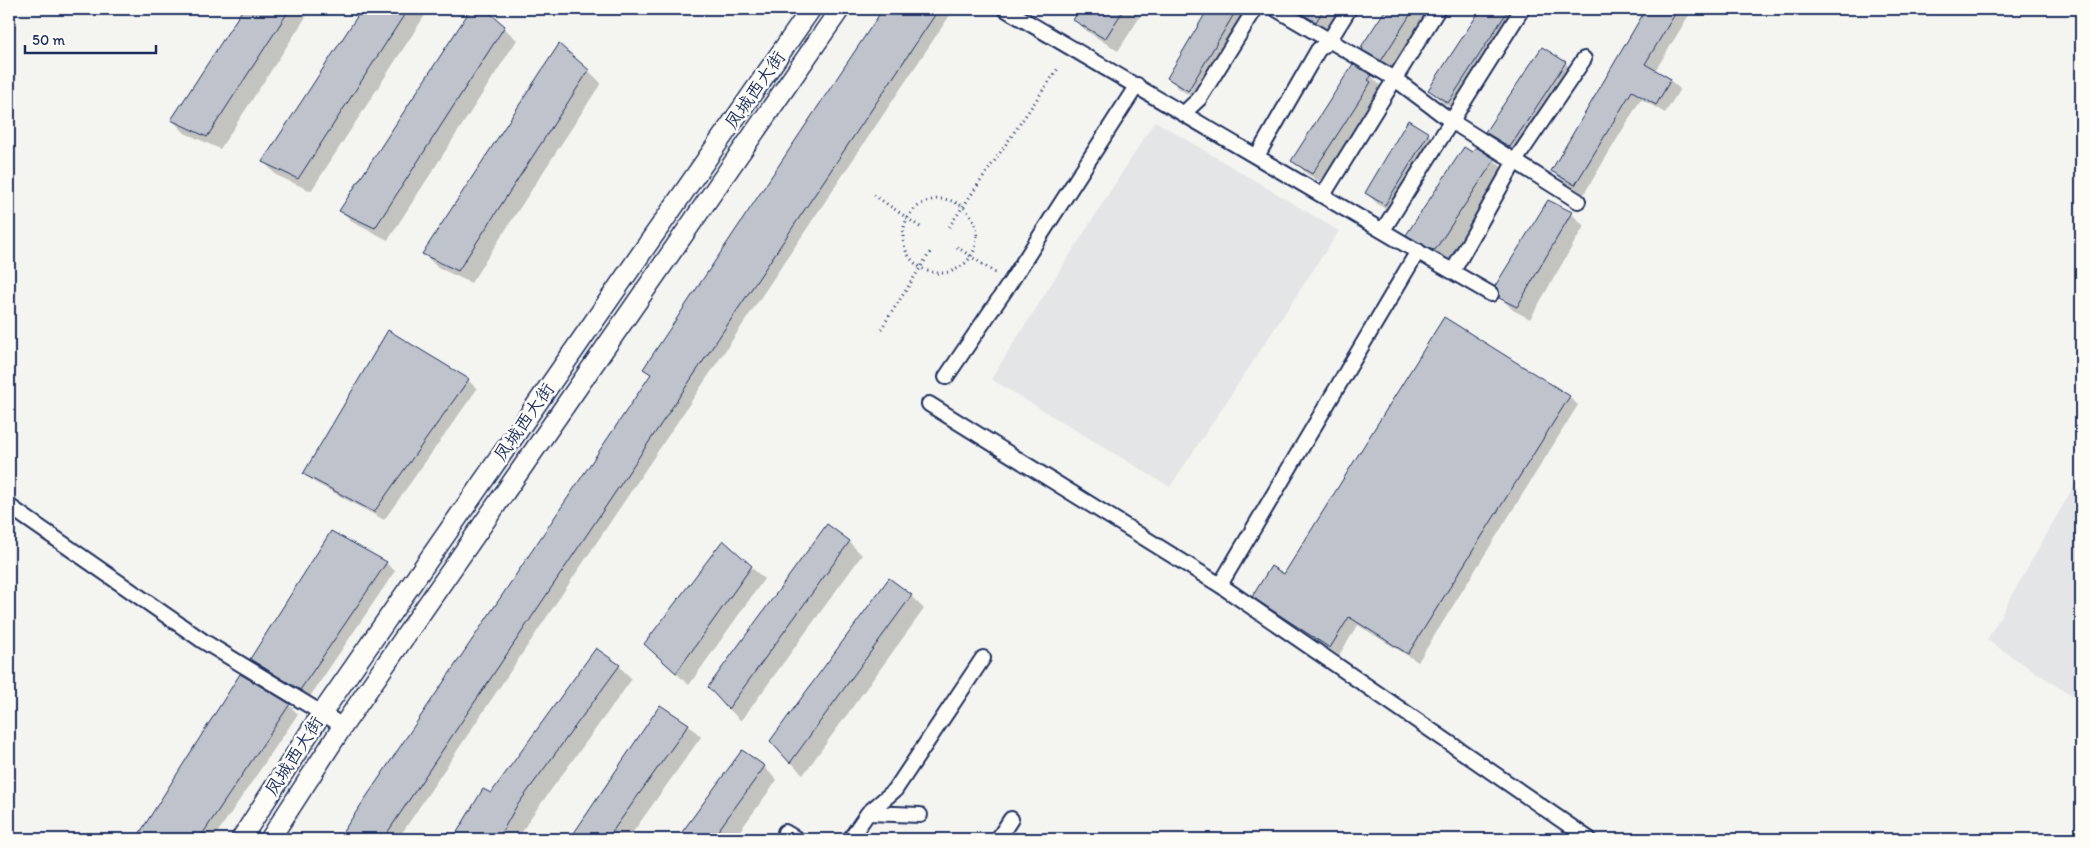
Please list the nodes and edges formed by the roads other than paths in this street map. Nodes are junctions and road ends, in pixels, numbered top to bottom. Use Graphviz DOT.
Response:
graph roads {
  1 [pos="811,9"];
  2 [pos="840,9"];
  3 [pos="1005,9"];
  4 [pos="1255,9"];
  5 [pos="1276,9"];
  6 [pos="1349,9"];
  7 [pos="1438,9"];
  8 [pos="1522,9"];
  9 [pos="1329,41"];
  10 [pos="1584,58"];
  11 [pos="1395,78"];
  12 [pos="1137,85"];
  13 [pos="1184,113"];
  14 [pos="1451,121"];
  15 [pos="1257,156"];
  16 [pos="1515,161"];
  17 [pos="1323,195"];
  18 [pos="1578,201"];
  19 [pos="1383,230"];
  20 [pos="1418,252"];
  21 [pos="1432,260"];
  22 [pos="1491,294"];
  23 [pos="946,378"];
  24 [pos="929,404"];
  25 [pos="9,506"];
  26 [pos="1220,585"];
  27 [pos="983,658"];
  28 [pos="322,713"];
  29 [pos="343,726"];
  30 [pos="868,814"];
  31 [pos="920,815"];
  32 [pos="1011,819"];
  33 [pos="241,839"];
  34 [pos="270,839"];
  35 [pos="850,839"];
  36 [pos="998,839"];
  37 [pos="1589,839"];
  1 -- 28 [label="main road, 凤城西大街"];
  2 -- 29 [label="main road, 凤城西大街"];
  3 -- 12 [label="street"];
  4 -- 13 [label="street"];
  5 -- 9 [label="street"];
  6 -- 9 [label="street"];
  7 -- 11 [label="street"];
  8 -- 14 [label="street"];
  9 -- 11 [label="street"];
  9 -- 15 [label="street"];
  10 -- 16 [label="street"];
  11 -- 14 [label="street"];
  11 -- 17 [label="street"];
  12 -- 13 [label="street"];
  12 -- 23 [label="street"];
  13 -- 15 [label="street"];
  14 -- 16 [label="street"];
  14 -- 19 [label="street"];
  15 -- 17 [label="street"];
  16 -- 18 [label="street"];
  16 -- 21 [label="street"];
  17 -- 19 [label="street"];
  19 -- 20 [label="street"];
  20 -- 21 [label="street"];
  20 -- 26 [label="street"];
  21 -- 22 [label="street"];
  24 -- 26 [label="street"];
  25 -- 28 [label="street"];
  26 -- 37 [label="street"];
  27 -- 30 [label="street"];
  28 -- 29 [label="street"];
  28 -- 33 [label="main road, 凤城西大街"];
  29 -- 34 [label="main road, 凤城西大街"];
  30 -- 31 [label="street"];
  30 -- 35 [label="street"];
  32 -- 36 [label="street"];
}
